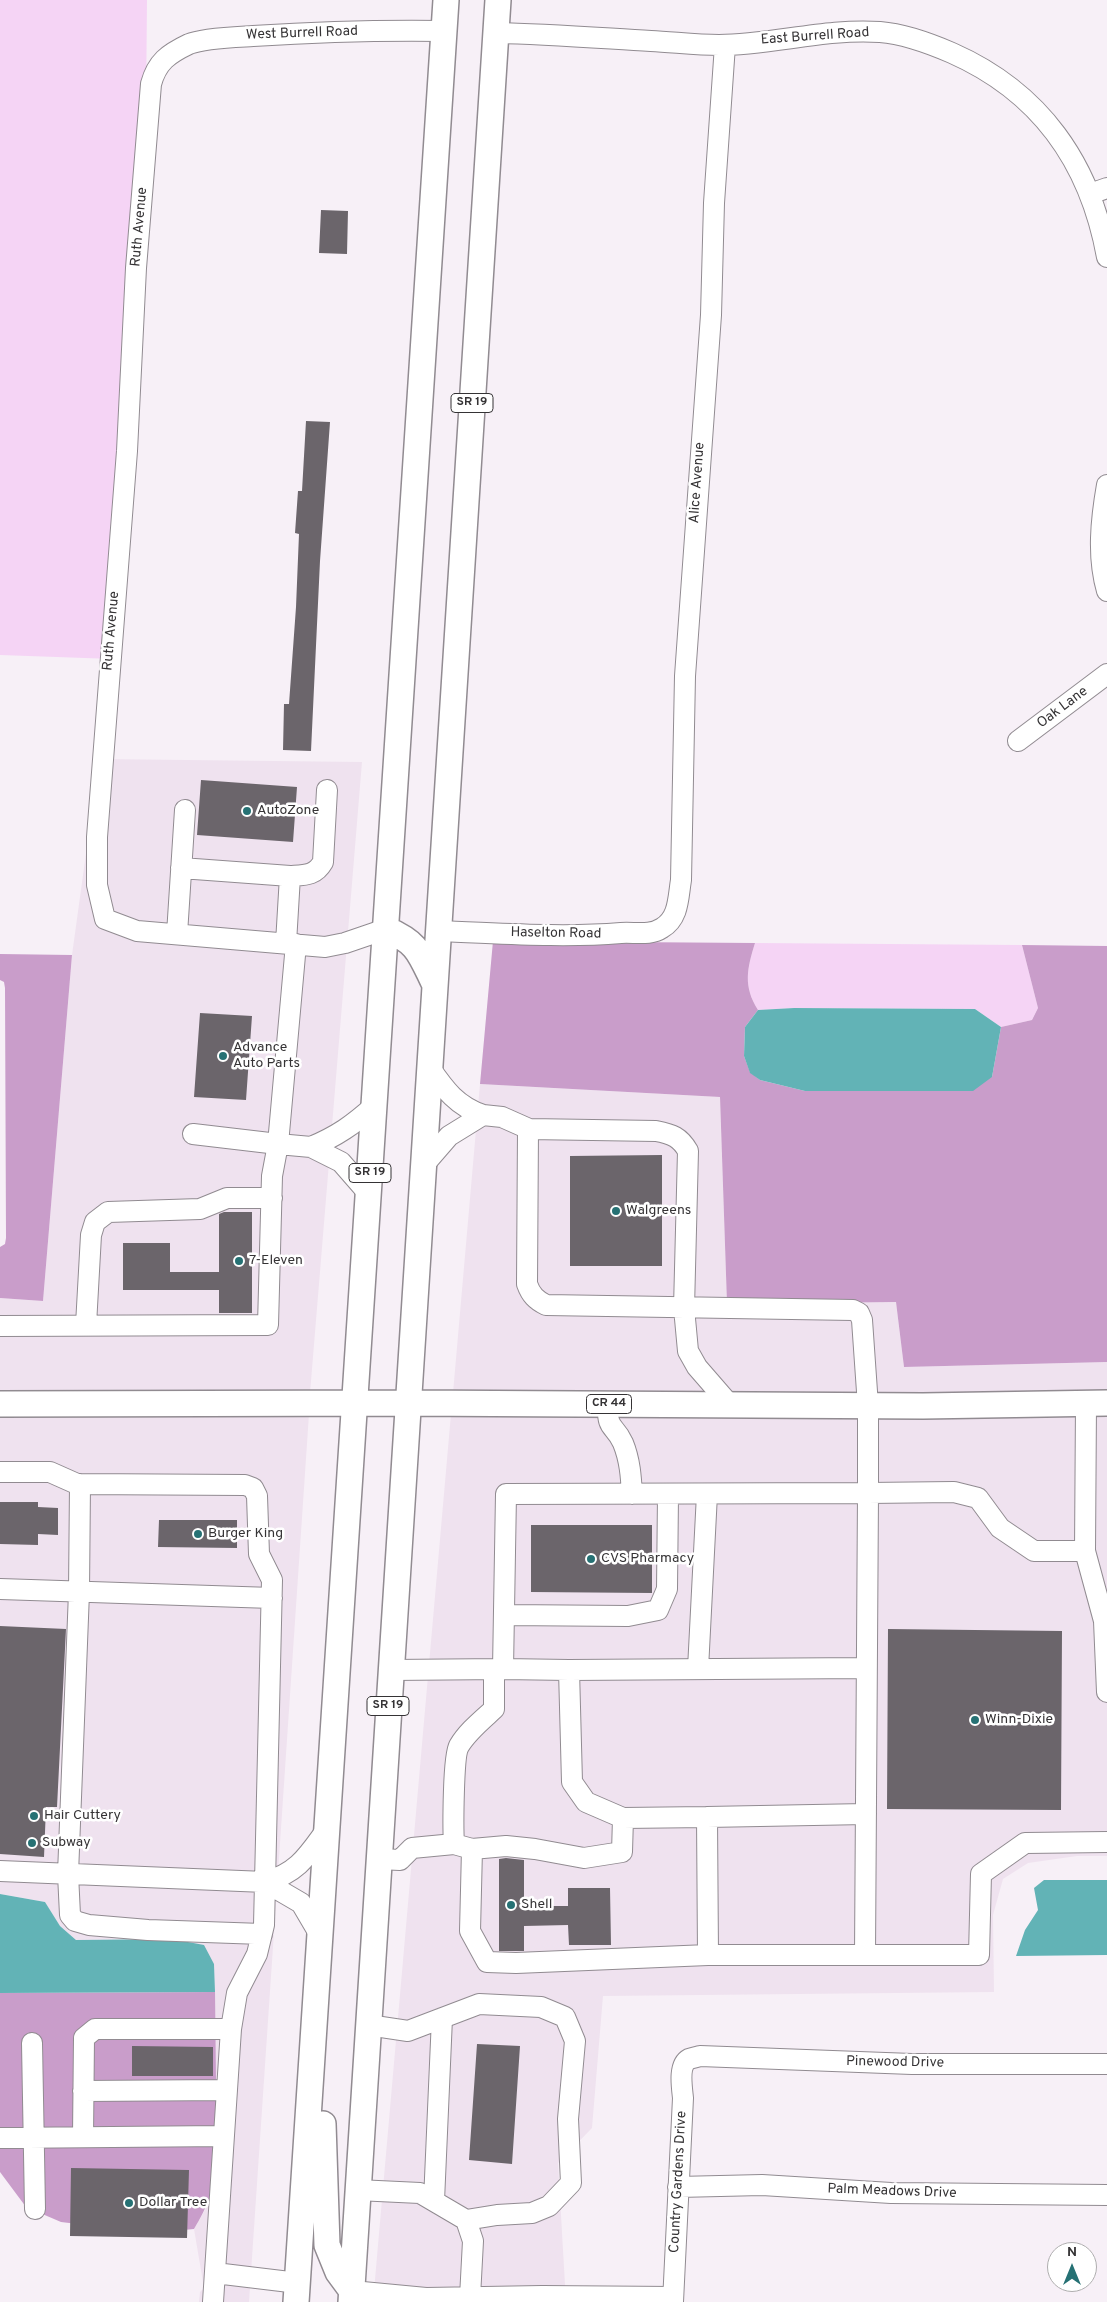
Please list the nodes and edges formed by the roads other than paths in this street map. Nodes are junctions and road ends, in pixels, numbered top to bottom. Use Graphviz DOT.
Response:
graph roads {
  1 [pos="446,0"];
  2 [pos="481,0"];
  3 [pos="498,0"];
  4 [pos="444,32"];
  5 [pos="496,33"];
  6 [pos="725,45"];
  7 [pos="164,60"];
  8 [pos="488,163"];
  9 [pos="1098,191"];
  10 [pos="1107,257"];
  11 [pos="1107,485"];
  12 [pos="1107,591"];
  13 [pos="1107,674"];
  14 [pos="1018,741"];
  15 [pos="327,790"];
  16 [pos="184,810"];
  17 [pos="181,868"];
  18 [pos="290,876"];
  19 [pos="671,921"];
  20 [pos="386,929"];
  21 [pos="438,931"];
  22 [pos="177,934"];
  23 [pos="291,944"];
  24 [pos="435,985"];
  25 [pos="430,1068"];
  26 [pos="374,1106"];
  27 [pos="483,1115"];
  28 [pos="528,1129"];
  29 [pos="194,1134"];
  30 [pos="278,1144"];
  31 [pos="311,1147"];
  32 [pos="423,1166"];
  33 [pos="368,1193"];
  34 [pos="272,1198"];
  35 [pos="684,1308"];
  36 [pos="0,1326"];
  37 [pos="86,1326"];
  38 [pos="355,1403"];
  39 [pos="408,1403"];
  40 [pos="0,1404"];
  41 [pos="608,1404"];
  42 [pos="1096,1404"];
  43 [pos="730,1405"];
  44 [pos="868,1406"];
  45 [pos="0,1472"];
  46 [pos="80,1484"];
  47 [pos="868,1493"];
  48 [pos="632,1494"];
  49 [pos="707,1494"];
  50 [pos="668,1495"];
  51 [pos="1085,1552"];
  52 [pos="0,1589"];
  53 [pos="79,1592"];
  54 [pos="272,1598"];
  55 [pos="504,1615"];
  56 [pos="866,1668"];
  57 [pos="499,1669"];
  58 [pos="698,1669"];
  59 [pos="391,1670"];
  60 [pos="569,1670"];
  61 [pos="1107,1692"];
  62 [pos="866,1814"];
  63 [pos="707,1817"];
  64 [pos="623,1818"];
  65 [pos="327,1829"];
  66 [pos="1107,1842"];
  67 [pos="463,1847"];
  68 [pos="379,1859"];
  69 [pos="0,1871"];
  70 [pos="68,1874"];
  71 [pos="265,1882"];
  72 [pos="262,1934"];
  73 [pos="320,1937"];
  74 [pos="708,1955"];
  75 [pos="865,1955"];
  76 [pos="317,1984"];
  77 [pos="442,2018"];
  78 [pos="368,2025"];
  79 [pos="230,2029"];
  80 [pos="32,2043"];
  81 [pos="685,2063"];
  82 [pos="1107,2064"];
  83 [pos="227,2090"];
  84 [pos="83,2091"];
  85 [pos="34,2136"];
  86 [pos="83,2136"];
  87 [pos="224,2136"];
  88 [pos="0,2138"];
  89 [pos="678,2187"];
  90 [pos="357,2190"];
  91 [pos="1107,2195"];
  92 [pos="434,2201"];
  93 [pos="34,2209"];
  94 [pos="466,2220"];
  95 [pos="214,2273"];
  96 [pos="302,2296"];
  97 [pos="351,2297"];
  98 [pos="470,2297"];
  99 [pos="673,2300"];
  100 [pos="213,2302"];
  1 -- 4 [label="main road, SR 19"];
  2 -- 8 [label="main road"];
  3 -- 5 [label="main road, SR 19"];
  4 -- 7 [label="street, West Burrell Road"];
  4 -- 20 [label="main road, SR 19"];
  5 -- 6 [label="street, East Burrell Road"];
  5 -- 8 [label="main road, SR 19"];
  6 -- 9 [label="street, East Burrell Road"];
  6 -- 19 [label="street, Alice Avenue"];
  7 -- 22 [label="street, Ruth Avenue"];
  8 -- 21 [label="main road, SR 19"];
  9 -- 10 [label="street, East Burrell Road"];
  11 -- 12 [label="street"];
  13 -- 14 [label="street, Oak Lane"];
  15 -- 18 [label="street"];
  16 -- 17 [label="street"];
  17 -- 18 [label="street"];
  17 -- 22 [label="street"];
  18 -- 23 [label="street"];
  19 -- 21 [label="street, Haselton Road"];
  20 -- 23 [label="street, Ruth Avenue"];
  20 -- 24 [label="main road"];
  20 -- 26 [label="main road, SR 19"];
  21 -- 24 [label="main road, SR 19"];
  22 -- 23 [label="street, Ruth Avenue"];
  23 -- 30 [label="street"];
  24 -- 25 [label="main road, SR 19"];
  25 -- 27 [label="street"];
  25 -- 32 [label="main road, SR 19"];
  26 -- 31 [label="street"];
  26 -- 33 [label="main road, SR 19"];
  27 -- 28 [label="street"];
  27 -- 32 [label="street"];
  28 -- 35 [label="street"];
  28 -- 35 [label="street"];
  29 -- 30 [label="street"];
  30 -- 31 [label="street"];
  30 -- 34 [label="street"];
  31 -- 33 [label="street"];
  32 -- 39 [label="main road, SR 19"];
  33 -- 38 [label="main road, SR 19"];
  34 -- 37 [label="street"];
  34 -- 37 [label="street"];
  35 -- 43 [label="street"];
  35 -- 44 [label="street"];
  36 -- 37 [label="street"];
  38 -- 39 [label="main road, CR 44"];
  38 -- 40 [label="main road, CR 44"];
  38 -- 65 [label="main road, SR 19"];
  39 -- 41 [label="main road, CR 44"];
  39 -- 59 [label="main road, SR 19"];
  41 -- 43 [label="main road, CR 44"];
  41 -- 48 [label="street"];
  42 -- 44 [label="main road, CR 44"];
  42 -- 51 [label="street"];
  43 -- 44 [label="main road, CR 44"];
  44 -- 47 [label="street"];
  45 -- 46 [label="street"];
  46 -- 53 [label="street"];
  46 -- 54 [label="street"];
  47 -- 49 [label="street"];
  47 -- 51 [label="street"];
  47 -- 56 [label="street"];
  48 -- 50 [label="street"];
  48 -- 55 [label="street"];
  49 -- 50 [label="street"];
  49 -- 58 [label="street"];
  50 -- 55 [label="street"];
  51 -- 61 [label="street"];
  52 -- 53 [label="street"];
  53 -- 54 [label="street"];
  53 -- 70 [label="street"];
  54 -- 71 [label="street"];
  55 -- 57 [label="street"];
  56 -- 58 [label="street"];
  56 -- 62 [label="street"];
  57 -- 59 [label="street"];
  57 -- 60 [label="street"];
  57 -- 67 [label="street"];
  58 -- 60 [label="street"];
  59 -- 68 [label="main road, SR 19"];
  60 -- 64 [label="street"];
  62 -- 63 [label="street"];
  62 -- 75 [label="street"];
  63 -- 64 [label="street"];
  63 -- 74 [label="street"];
  64 -- 67 [label="street"];
  65 -- 71 [label="street"];
  65 -- 73 [label="main road, SR 19"];
  66 -- 75 [label="street"];
  67 -- 68 [label="street"];
  67 -- 74 [label="street"];
  68 -- 78 [label="main road, SR 19"];
  69 -- 70 [label="street"];
  70 -- 71 [label="street"];
  70 -- 72 [label="street"];
  71 -- 72 [label="street"];
  71 -- 73 [label="street"];
  72 -- 79 [label="street"];
  73 -- 76 [label="main road, SR 19"];
  74 -- 75 [label="street"];
  76 -- 96 [label="main road, SR 19"];
  76 -- 97 [label="main road"];
  77 -- 78 [label="street"];
  77 -- 92 [label="street"];
  77 -- 94 [label="street"];
  78 -- 90 [label="main road, SR 19"];
  79 -- 83 [label="street"];
  79 -- 84 [label="street"];
  80 -- 85 [label="street"];
  81 -- 82 [label="street, Pinewood Drive"];
  81 -- 89 [label="street, Country Gardens Drive"];
  83 -- 84 [label="street"];
  83 -- 87 [label="street"];
  84 -- 86 [label="street"];
  85 -- 86 [label="street"];
  85 -- 88 [label="street"];
  85 -- 93 [label="street"];
  86 -- 87 [label="street"];
  87 -- 95 [label="street"];
  89 -- 91 [label="street, Palm Meadows Drive"];
  89 -- 99 [label="street, Country Gardens Drive"];
  90 -- 92 [label="street"];
  90 -- 97 [label="main road, SR 19"];
  92 -- 94 [label="street"];
  94 -- 98 [label="street"];
  95 -- 96 [label="street"];
  95 -- 100 [label="street"];
  97 -- 98 [label="street"];
  98 -- 99 [label="street"];
}
